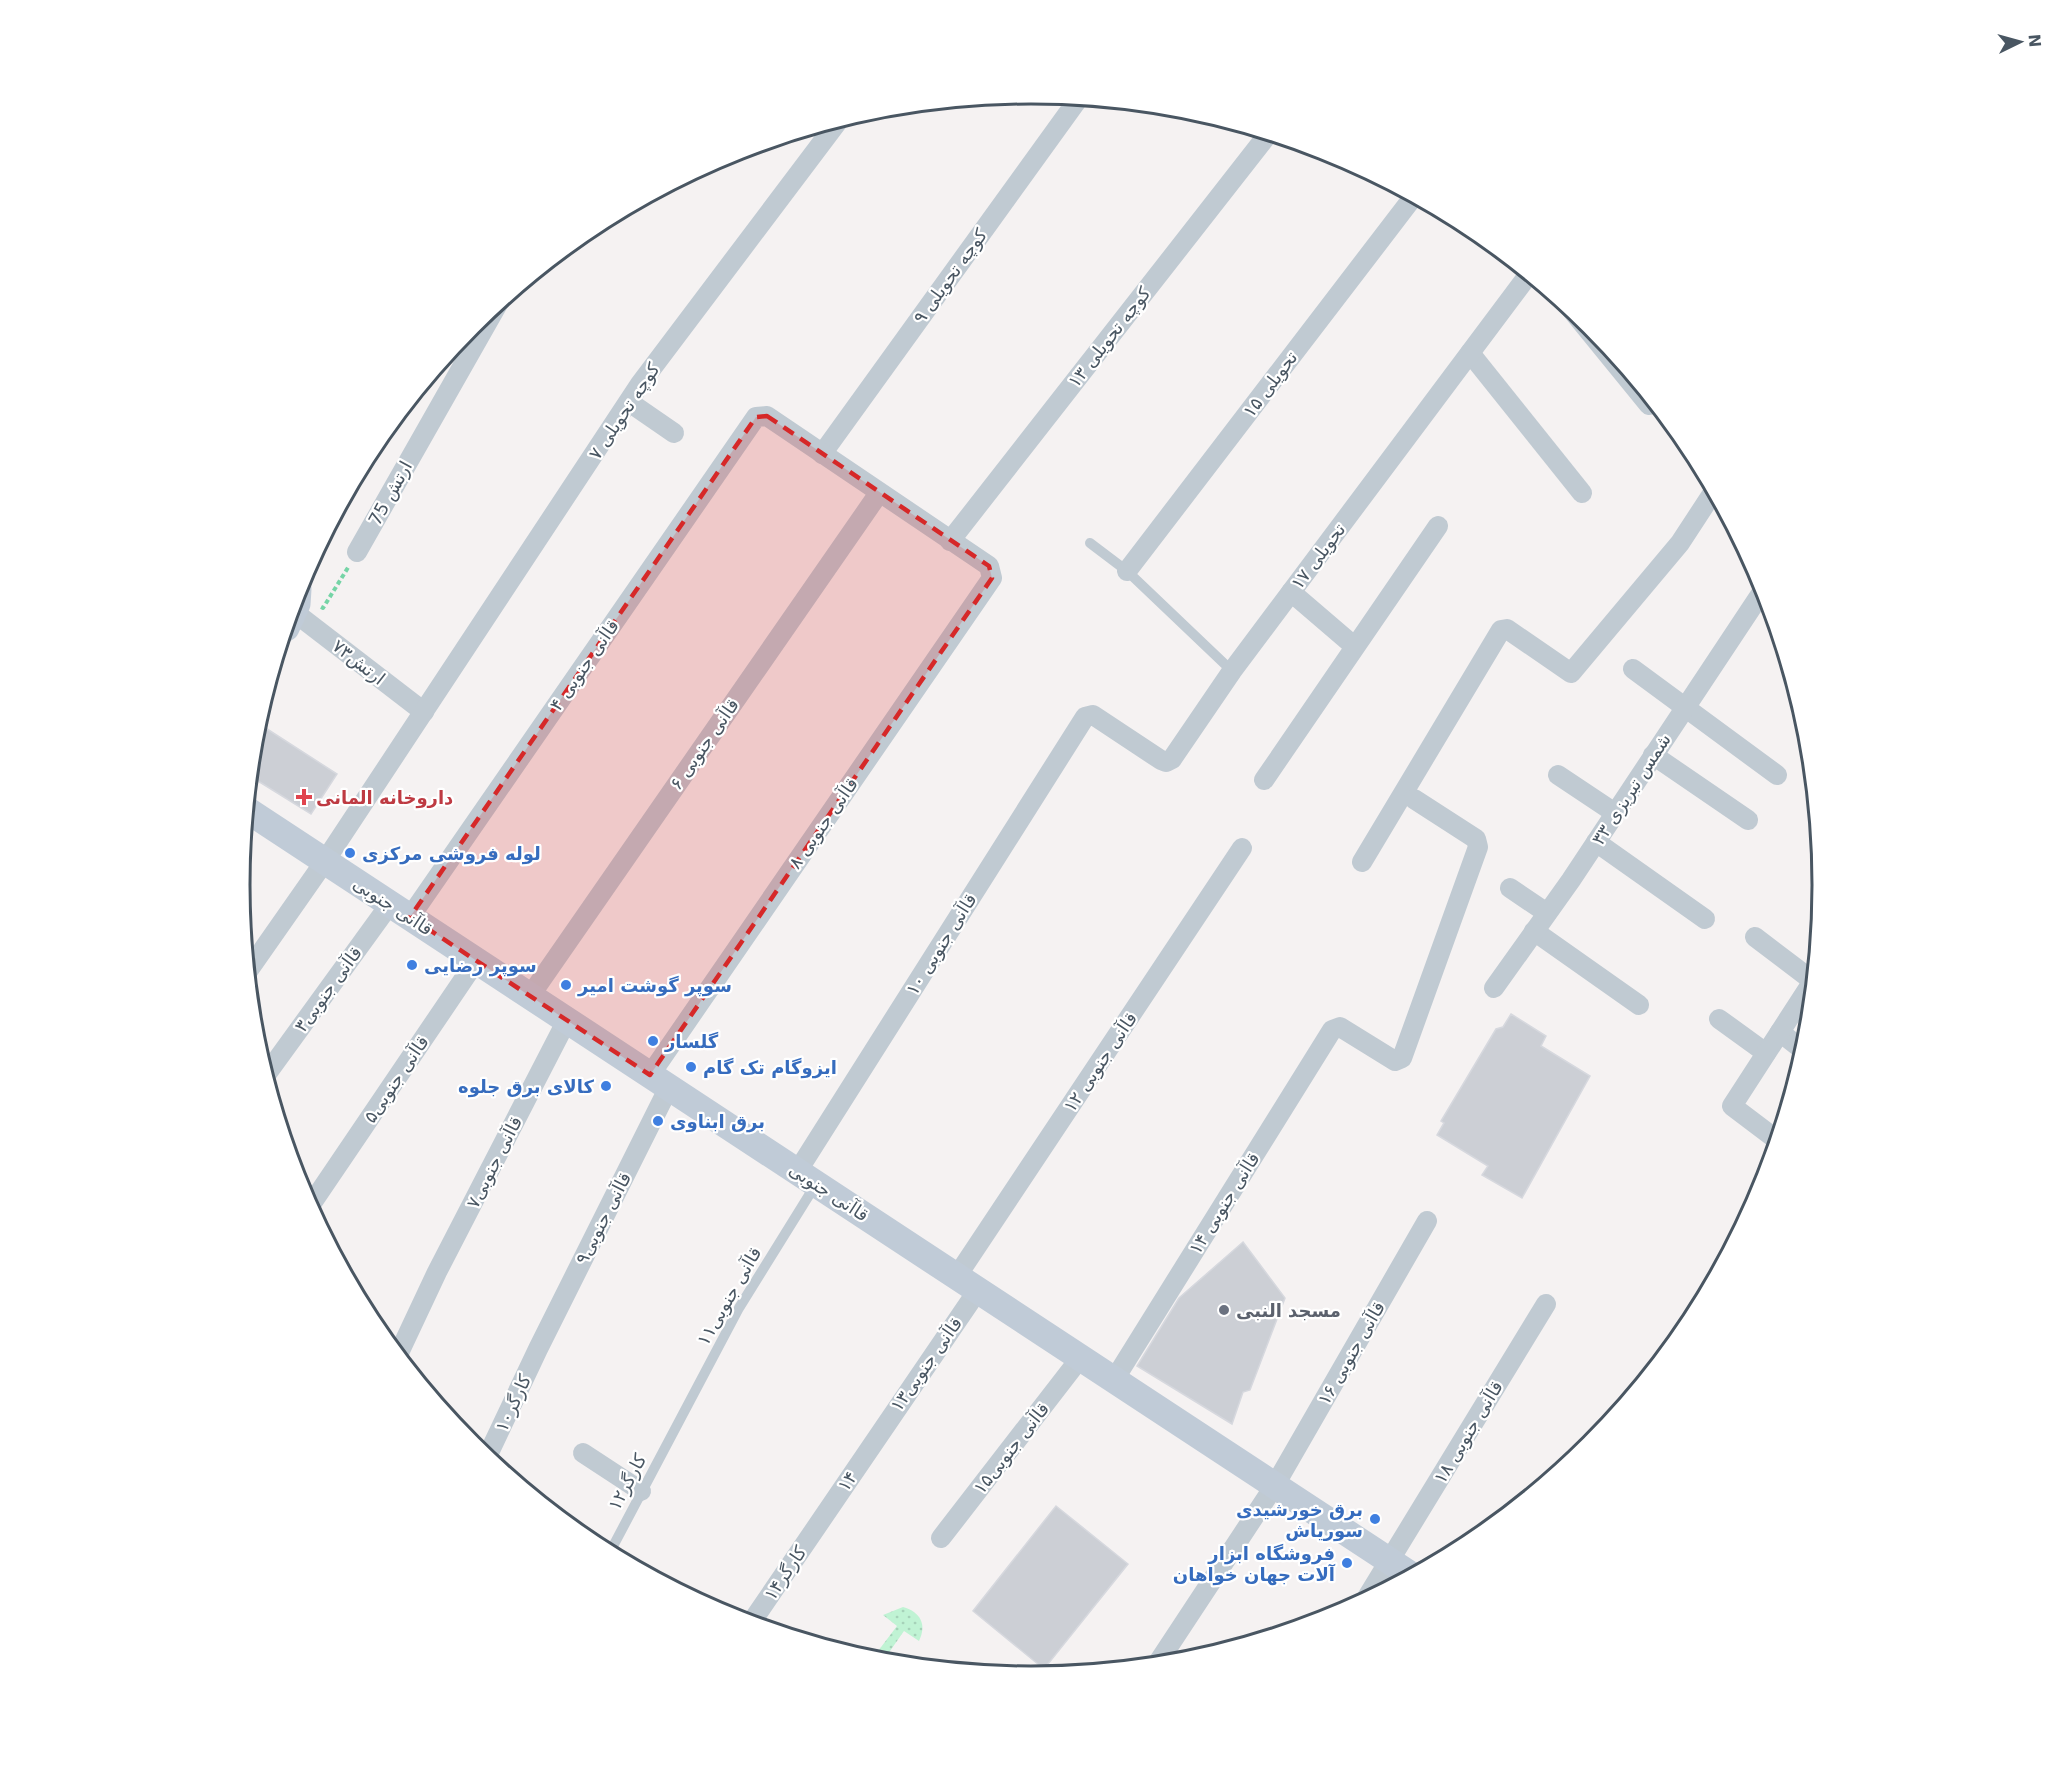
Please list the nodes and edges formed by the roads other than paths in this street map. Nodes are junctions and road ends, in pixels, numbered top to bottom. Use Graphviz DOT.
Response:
graph roads {
  1 [pos="1073,105"];
  2 [pos="832,129"];
  3 [pos="1264,139"];
  4 [pos="1410,202"];
  5 [pos="1525,280"];
  6 [pos="480,331"];
  7 [pos="1470,353"];
  8 [pos="629,402"];
  9 [pos="674,433"];
  10 [pos="822,454"];
  11 [pos="879,493"];
  12 [pos="1582,493"];
  13 [pos="1709,498"];
  14 [pos="1438,526"];
  15 [pos="950,541"];
  16 [pos="1090,543"];
  17 [pos="357,552"];
  18 [pos="1126,572"];
  19 [pos="1291,592"];
  20 [pos="1758,598"];
  21 [pos="300,610"];
  22 [pos="1354,646"];
  23 [pos="1633,669"];
  24 [pos="1232,671"];
  25 [pos="1686,706"];
  26 [pos="424,712"];
  27 [pos="1085,717"];
  28 [pos="1653,755"];
  29 [pos="1558,775"];
  30 [pos="1777,775"];
  31 [pos="1264,780"];
  32 [pos="1414,799"];
  33 [pos="1615,813"];
  34 [pos="254,814"];
  35 [pos="1748,820"];
  36 [pos="1596,842"];
  37 [pos="1242,848"];
  38 [pos="325,861"];
  39 [pos="1362,862"];
  40 [pos="1510,888"];
  41 [pos="400,910"];
  42 [pos="1547,913"];
  43 [pos="1704,919"];
  44 [pos="1534,931"];
  45 [pos="1755,937"];
  46 [pos="254,961"];
  47 [pos="476,961"];
  48 [pos="1806,976"];
  49 [pos="1494,988"];
  50 [pos="530,996"];
  51 [pos="1803,996"];
  52 [pos="1639,1005"];
  53 [pos="1719,1019"];
  54 [pos="567,1020"];
  55 [pos="1780,1032"];
  56 [pos="1795,1044"];
  57 [pos="1766,1053"];
  58 [pos="272,1067"];
  59 [pos="659,1081"];
  60 [pos="1771,1136"];
  61 [pos="807,1178"];
  62 [pos="315,1197"];
  63 [pos="1427,1221"];
  64 [pos="968,1283"];
  65 [pos="1546,1304"];
  66 [pos="402,1347"];
  67 [pos="538,1349"];
  68 [pos="1081,1357"];
  69 [pos="1114,1380"];
  70 [pos="675,1427"];
  71 [pos="875,1439"];
  72 [pos="492,1449"];
  73 [pos="583,1453"];
  74 [pos="1275,1485"];
  75 [pos="641,1491"];
  76 [pos="819,1523"];
  77 [pos="941,1538"];
  78 [pos="614,1545"];
  79 [pos="1401,1568"];
  80 [pos="756,1615"];
  81 [pos="1164,1653"];
  1 -- 10 [label="street, کوچه تحویلی ۹"];
  2 -- 8 [label="street, کوچه تحویلی ۷"];
  3 -- 15 [label="street, کوچه تحویلی ۱۳"];
  4 -- 18 [label="street, تحویلی ۱۵"];
  5 -- 7 [label="street, تحویلی ۱۷"];
  6 -- 17 [label="street, 75 ارتش"];
  7 -- 12 [label="street"];
  7 -- 19 [label="street, تحویلی ۱۷"];
  8 -- 9 [label="street"];
  8 -- 26 [label="street, کوچه تحویلی ۷"];
  10 -- 11 [label="street"];
  10 -- 41 [label="street, قاآنی جنوبی ۴"];
  11 -- 15 [label="street"];
  11 -- 50 [label="street, قاآنی جنوبی ۶"];
  13 -- 39 [label="street"];
  14 -- 22 [label="street"];
  15 -- 59 [label="street, قاآنی جنوبی ۸"];
  16 -- 18 [label="lane"];
  18 -- 24 [label="lane"];
  19 -- 22 [label="street"];
  19 -- 24 [label="street, تحویلی ۱۷"];
  20 -- 25 [label="street, شمس تبریزی ۳۳"];
  21 -- 26 [label="street, ارتش۷۳"];
  22 -- 31 [label="street"];
  23 -- 25 [label="street"];
  24 -- 27 [label="street, تحویلی ۱۷"];
  25 -- 28 [label="street, شمس تبریزی ۳۳"];
  25 -- 30 [label="street"];
  26 -- 38 [label="street, کوچه تحویلی ۷"];
  27 -- 61 [label="street, قاآنی جنوبی ۱۰"];
  28 -- 33 [label="street, شمس تبریزی ۳۳"];
  28 -- 35 [label="street"];
  29 -- 33 [label="street"];
  32 -- 69 [label="street, قاآنی جنوبی ۱۴"];
  33 -- 36 [label="street, شمس تبریزی ۳۳"];
  34 -- 38 [label="main road, قاآنی جنوبی"];
  36 -- 42 [label="street, شمس تبریزی ۳۳"];
  36 -- 43 [label="street"];
  37 -- 64 [label="street, قاآنی جنوبی ۱۲"];
  38 -- 41 [label="main road, قاآنی جنوبی"];
  38 -- 46 [label="street, کوچه تحویلی ۷"];
  40 -- 42 [label="street"];
  41 -- 47 [label="main road, قاآنی جنوبی"];
  41 -- 58 [label="street, قاآنی جنوبی۳"];
  42 -- 44 [label="street, شمس تبریزی ۳۳"];
  44 -- 49 [label="street, شمس تبریزی ۳۳"];
  44 -- 52 [label="street"];
  45 -- 48 [label="street"];
  47 -- 50 [label="main road, قاآنی جنوبی"];
  47 -- 62 [label="street, قاآنی جنوبی۵"];
  50 -- 54 [label="main road, قاآنی جنوبی"];
  51 -- 55 [label="street"];
  53 -- 57 [label="street"];
  54 -- 59 [label="main road, قاآنی جنوبی"];
  54 -- 66 [label="street, قاآنی جنوبی۷"];
  55 -- 56 [label="street"];
  55 -- 57 [label="street"];
  57 -- 60 [label="street"];
  59 -- 61 [label="main road, قاآنی جنوبی"];
  59 -- 67 [label="street, قاآنی جنوبی۹"];
  61 -- 64 [label="main road, قاآنی جنوبی"];
  61 -- 70 [label="lane, قاآنی جنوبی۱۱"];
  63 -- 74 [label="street, قاآنی جنوبی ۱۶"];
  64 -- 68 [label="main road, قاآنی جنوبی"];
  64 -- 71 [label="street, قاآنی جنوبی۱۳"];
  65 -- 79 [label="street, قاآنی جنوبی ۱۸"];
  67 -- 72 [label="street, کارگر۱۰"];
  68 -- 69 [label="main road, قاآنی جنوبی"];
  68 -- 77 [label="street, قاآنی جنوبی۱۵"];
  69 -- 74 [label="main road, قاآنی جنوبی"];
  70 -- 75 [label="lane, کارگر۱۲"];
  71 -- 76 [label="street, ۱۴"];
  73 -- 75 [label="street"];
  74 -- 79 [label="main road, قاآنی جنوبی"];
  74 -- 81 [label="street, قاآنی جنوبی ۱۶"];
  75 -- 78 [label="lane, کارگر۱۲"];
  76 -- 80 [label="street, کارگر۱۴"];
}
